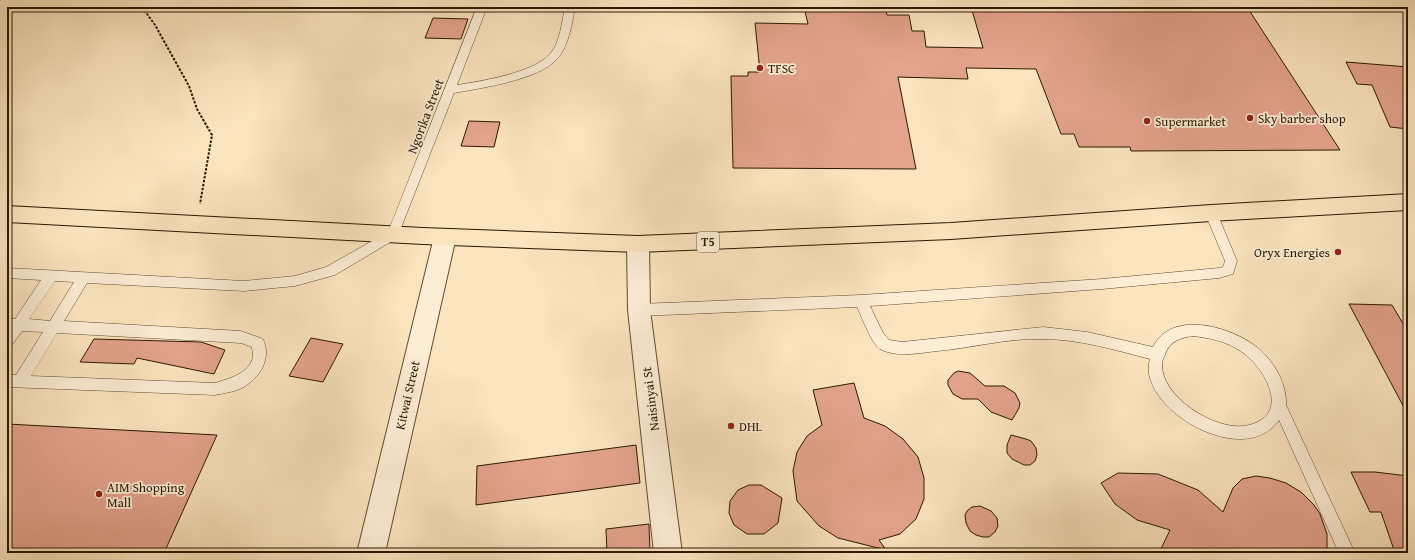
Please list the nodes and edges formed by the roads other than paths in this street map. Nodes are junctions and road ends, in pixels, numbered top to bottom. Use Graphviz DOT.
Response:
graph roads {
  1 [pos="482,7"];
  2 [pos="570,7"];
  3 [pos="450,90"];
  4 [pos="1408,202"];
  5 [pos="1211,213"];
  6 [pos="7,214"];
  7 [pos="393,235"];
  8 [pos="444,237"];
  9 [pos="638,244"];
  10 [pos="7,273"];
  11 [pos="51,276"];
  12 [pos="83,278"];
  13 [pos="861,301"];
  14 [pos="639,310"];
  15 [pos="12,324"];
  16 [pos="52,326"];
  17 [pos="7,341"];
  18 [pos="1156,354"];
  19 [pos="13,382"];
  20 [pos="1279,405"];
  21 [pos="371,553"];
  22 [pos="668,553"];
  23 [pos="1347,553"];
  1 -- 3 [label="lane, Ngorika Street"];
  2 -- 3 [label="lane"];
  3 -- 7 [label="lane, Ngorika Street"];
  4 -- 5 [label="highway, T5"];
  5 -- 9 [label="highway, T5"];
  5 -- 13 [label="lane"];
  6 -- 7 [label="highway, T5"];
  7 -- 8 [label="highway, T5"];
  7 -- 12 [label="lane"];
  8 -- 9 [label="highway, T5"];
  8 -- 21 [label="street, Kitwai Street"];
  9 -- 14 [label="street, Naisinyai St"];
  10 -- 11 [label="lane"];
  11 -- 12 [label="lane"];
  11 -- 15 [label="lane"];
  12 -- 16 [label="lane"];
  13 -- 14 [label="lane"];
  13 -- 18 [label="lane"];
  14 -- 22 [label="street, Naisinyai St"];
  15 -- 16 [label="lane"];
  15 -- 17 [label="lane"];
  16 -- 19 [label="lane"];
  16 -- 19 [label="lane"];
  18 -- 20 [label="lane"];
  18 -- 20 [label="lane"];
  20 -- 23 [label="lane"];
}
